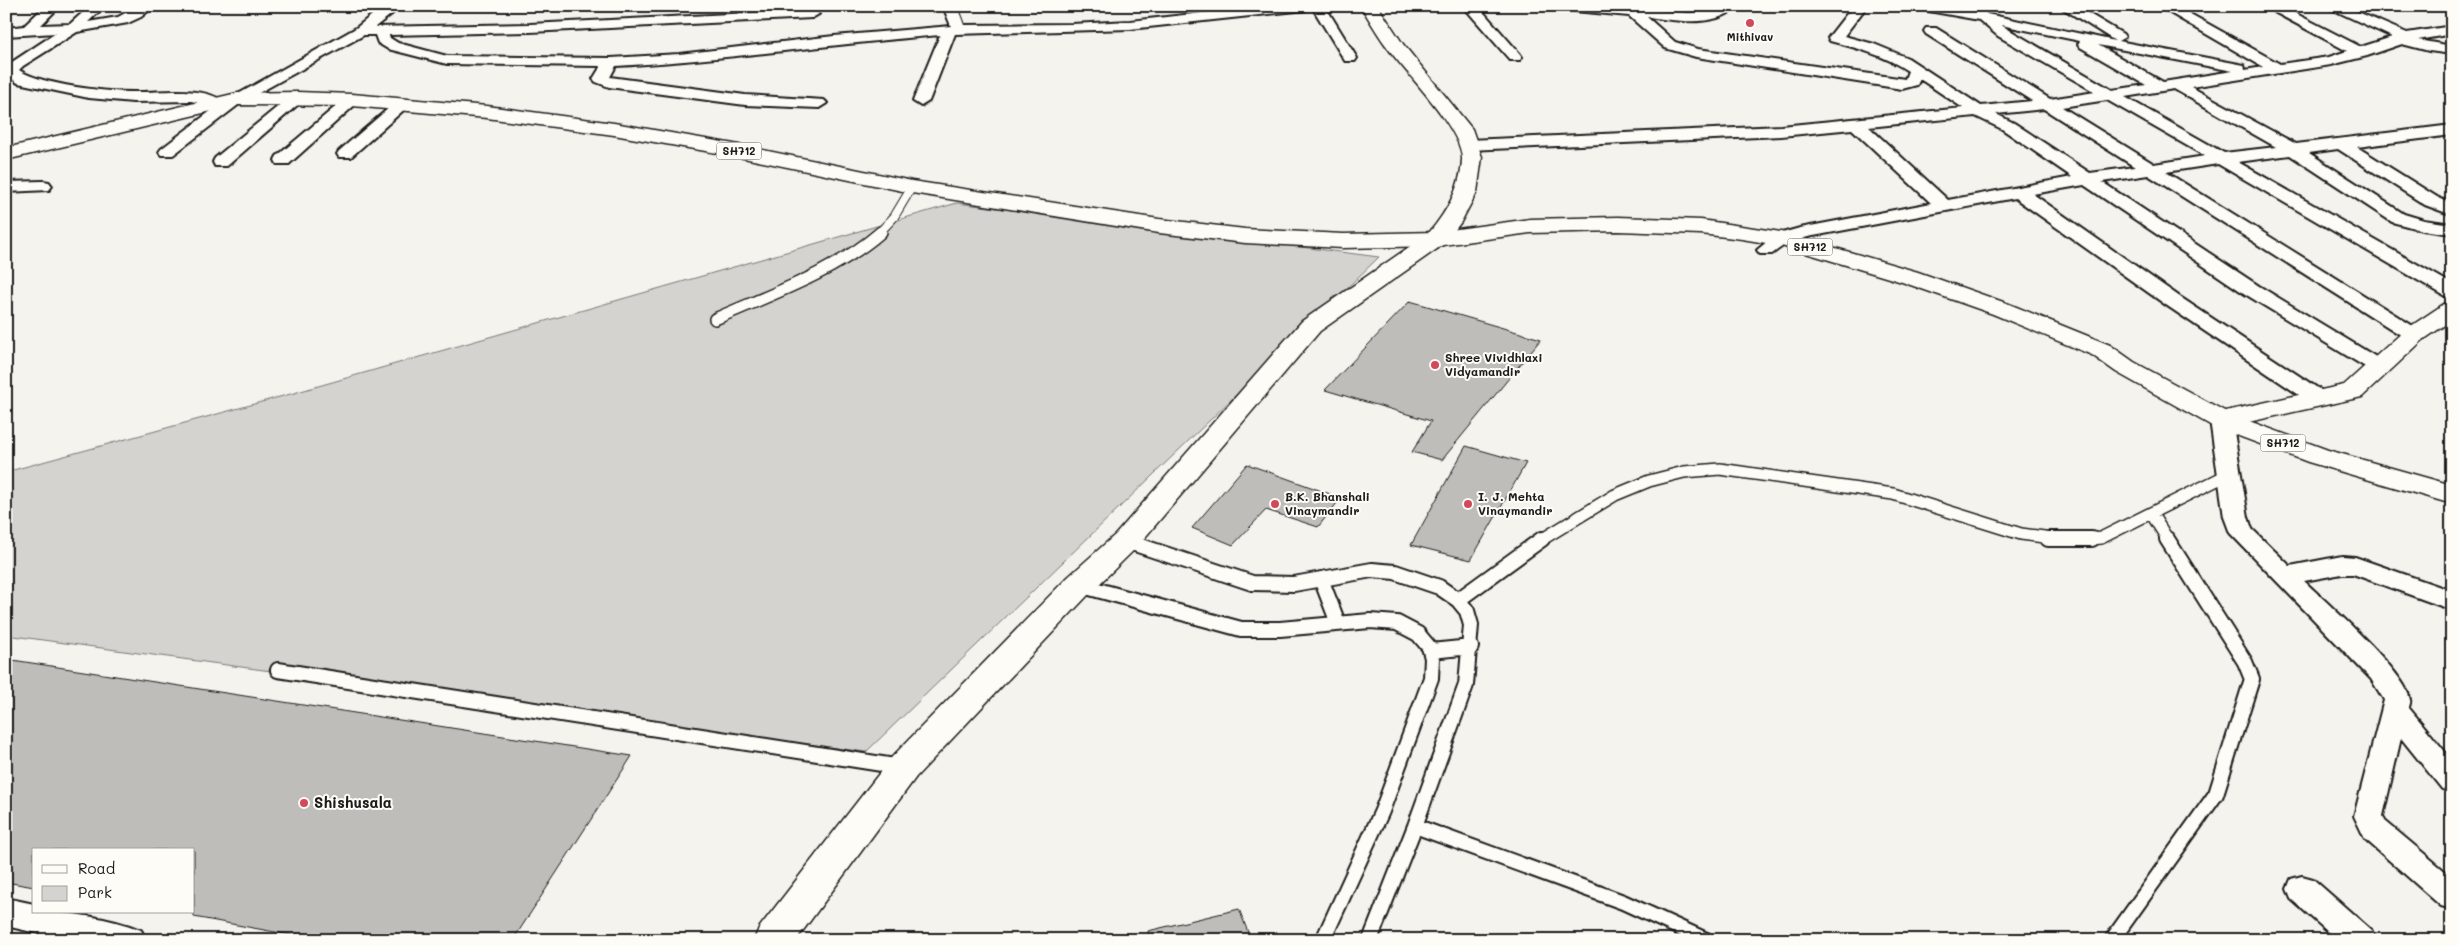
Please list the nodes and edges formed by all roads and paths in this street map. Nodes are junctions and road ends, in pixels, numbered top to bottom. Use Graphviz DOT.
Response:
graph roads {
  1 [pos="53,6"];
  2 [pos="98,6"];
  3 [pos="147,6"];
  4 [pos="950,6"];
  5 [pos="1306,6"];
  6 [pos="1318,6"];
  7 [pos="1369,6"];
  8 [pos="1470,6"];
  9 [pos="1563,6"];
  10 [pos="1730,6"];
  11 [pos="1860,6"];
  12 [pos="1922,6"];
  13 [pos="1968,6"];
  14 [pos="2066,6"];
  15 [pos="2165,6"];
  16 [pos="2270,6"];
  17 [pos="2332,6"];
  18 [pos="2364,6"];
  19 [pos="390,7"];
  20 [pos="749,11"];
  21 [pos="812,14"];
  22 [pos="1635,14"];
  23 [pos="1983,17"];
  24 [pos="2368,22"];
  25 [pos="76,26"];
  26 [pos="954,29"];
  27 [pos="28,30"];
  28 [pos="381,30"];
  29 [pos="2452,30"];
  30 [pos="361,31"];
  31 [pos="1931,31"];
  32 [pos="6,32"];
  33 [pos="2065,32"];
  34 [pos="2403,39"];
  35 [pos="2136,48"];
  36 [pos="2452,50"];
  37 [pos="2362,53"];
  38 [pos="1515,57"];
  39 [pos="1350,58"];
  40 [pos="611,62"];
  41 [pos="1916,68"];
  42 [pos="2270,70"];
  43 [pos="8,71"];
  44 [pos="2169,86"];
  45 [pos="2110,95"];
  46 [pos="297,98"];
  47 [pos="237,99"];
  48 [pos="352,100"];
  49 [pos="921,101"];
  50 [pos="217,103"];
  51 [pos="820,103"];
  52 [pos="402,104"];
  53 [pos="2048,104"];
  54 [pos="1979,112"];
  55 [pos="1855,123"];
  56 [pos="2452,130"];
  57 [pos="2340,142"];
  58 [pos="1468,144"];
  59 [pos="2292,148"];
  60 [pos="168,152"];
  61 [pos="6,154"];
  62 [pos="346,154"];
  63 [pos="2218,159"];
  64 [pos="283,160"];
  65 [pos="221,162"];
  66 [pos="2154,169"];
  67 [pos="2087,179"];
  68 [pos="43,186"];
  69 [pos="6,187"];
  70 [pos="912,187"];
  71 [pos="2018,192"];
  72 [pos="1944,206"];
  73 [pos="2452,210"];
  74 [pos="2452,229"];
  75 [pos="1436,239"];
  76 [pos="1773,244"];
  77 [pos="2452,292"];
  78 [pos="2452,309"];
  79 [pos="715,319"];
  80 [pos="2414,335"];
  81 [pos="2379,368"];
  82 [pos="2318,398"];
  83 [pos="2221,420"];
  84 [pos="2229,474"];
  85 [pos="2452,495"];
  86 [pos="2151,513"];
  87 [pos="1126,541"];
  88 [pos="2284,576"];
  89 [pos="1321,579"];
  90 [pos="1080,585"];
  91 [pos="1458,600"];
  92 [pos="2452,601"];
  93 [pos="1338,623"];
  94 [pos="1471,647"];
  95 [pos="1431,651"];
  96 [pos="278,670"];
  97 [pos="2394,709"];
  98 [pos="904,767"];
  99 [pos="2452,782"];
  100 [pos="1415,826"];
  101 [pos="2302,888"];
  102 [pos="2452,896"];
  103 [pos="6,912"];
  104 [pos="130,940"];
  105 [pos="773,940"];
  106 [pos="1323,940"];
  107 [pos="1370,940"];
  108 [pos="1706,940"];
  109 [pos="2112,940"];
  110 [pos="2360,940"];
  1 -- 27 [label="street"];
  2 -- 25 [label="street"];
  3 -- 25 [label="street"];
  4 -- 26 [label="street"];
  5 -- 26 [label="street"];
  6 -- 39 [label="street"];
  7 -- 58 [label="main road"];
  8 -- 38 [label="street"];
  9 -- 22 [label="street"];
  10 -- 22 [label="street"];
  11 -- 41 [label="street"];
  12 -- 23 [label="street"];
  13 -- 23 [label="street"];
  14 -- 35 [label="street"];
  15 -- 42 [label="street"];
  16 -- 37 [label="street"];
  17 -- 24 [label="street"];
  18 -- 24 [label="street"];
  19 -- 30 [label="street"];
  20 -- 21 [label="street"];
  20 -- 28 [label="street"];
  22 -- 41 [label="street"];
  23 -- 33 [label="street"];
  23 -- 45 [label="street"];
  24 -- 34 [label="street"];
  25 -- 27 [label="street"];
  25 -- 43 [label="street"];
  26 -- 40 [label="street"];
  26 -- 49 [label="street"];
  27 -- 32 [label="street"];
  28 -- 30 [label="street"];
  28 -- 40 [label="street"];
  29 -- 34 [label="street"];
  30 -- 47 [label="street"];
  31 -- 53 [label="street"];
  33 -- 35 [label="street"];
  33 -- 44 [label="street"];
  34 -- 36 [label="street"];
  34 -- 37 [label="street"];
  35 -- 42 [label="street"];
  37 -- 42 [label="street"];
  40 -- 51 [label="street"];
  41 -- 54 [label="street"];
  42 -- 44 [label="street"];
  43 -- 50 [label="street"];
  44 -- 45 [label="street"];
  44 -- 59 [label="street"];
  45 -- 53 [label="street"];
  45 -- 63 [label="street"];
  46 -- 47 [label="main road, SH712"];
  46 -- 48 [label="main road, SH712"];
  46 -- 65 [label="street"];
  47 -- 50 [label="main road, SH712"];
  47 -- 60 [label="street"];
  48 -- 52 [label="main road, SH712"];
  48 -- 64 [label="street"];
  50 -- 61 [label="main road, SH712"];
  52 -- 62 [label="street"];
  52 -- 70 [label="main road, SH712"];
  53 -- 54 [label="street"];
  53 -- 66 [label="street"];
  54 -- 55 [label="street"];
  54 -- 67 [label="street"];
  55 -- 58 [label="street"];
  55 -- 72 [label="street"];
  56 -- 57 [label="street"];
  57 -- 59 [label="street"];
  57 -- 73 [label="street"];
  58 -- 75 [label="main road"];
  59 -- 63 [label="street"];
  59 -- 74 [label="street"];
  63 -- 66 [label="street"];
  63 -- 77 [label="street"];
  66 -- 67 [label="street"];
  66 -- 80 [label="street"];
  67 -- 71 [label="street"];
  67 -- 81 [label="street"];
  68 -- 69 [label="street"];
  70 -- 75 [label="main road, SH712"];
  70 -- 79 [label="lane"];
  71 -- 72 [label="street"];
  71 -- 82 [label="street"];
  72 -- 76 [label="street"];
  75 -- 76 [label="main road, SH712"];
  75 -- 87 [label="main road"];
  76 -- 83 [label="main road, SH712"];
  78 -- 80 [label="main road"];
  80 -- 81 [label="main road"];
  81 -- 82 [label="main road"];
  82 -- 83 [label="main road"];
  83 -- 84 [label="street"];
  83 -- 85 [label="main road, SH712"];
  84 -- 86 [label="lane"];
  84 -- 88 [label="street"];
  86 -- 91 [label="lane"];
  86 -- 109 [label="lane"];
  87 -- 89 [label="lane"];
  87 -- 90 [label="main road"];
  88 -- 92 [label="street"];
  88 -- 97 [label="street"];
  89 -- 91 [label="lane"];
  89 -- 93 [label="lane"];
  90 -- 93 [label="lane"];
  90 -- 98 [label="main road"];
  91 -- 94 [label="lane"];
  93 -- 95 [label="lane"];
  94 -- 95 [label="lane"];
  94 -- 100 [label="lane"];
  95 -- 106 [label="lane"];
  96 -- 98 [label="lane"];
  97 -- 99 [label="street"];
  97 -- 102 [label="street"];
  98 -- 105 [label="main road"];
  100 -- 107 [label="lane"];
  100 -- 108 [label="lane"];
  101 -- 110 [label="street"];
  103 -- 104 [label="street"];
}
